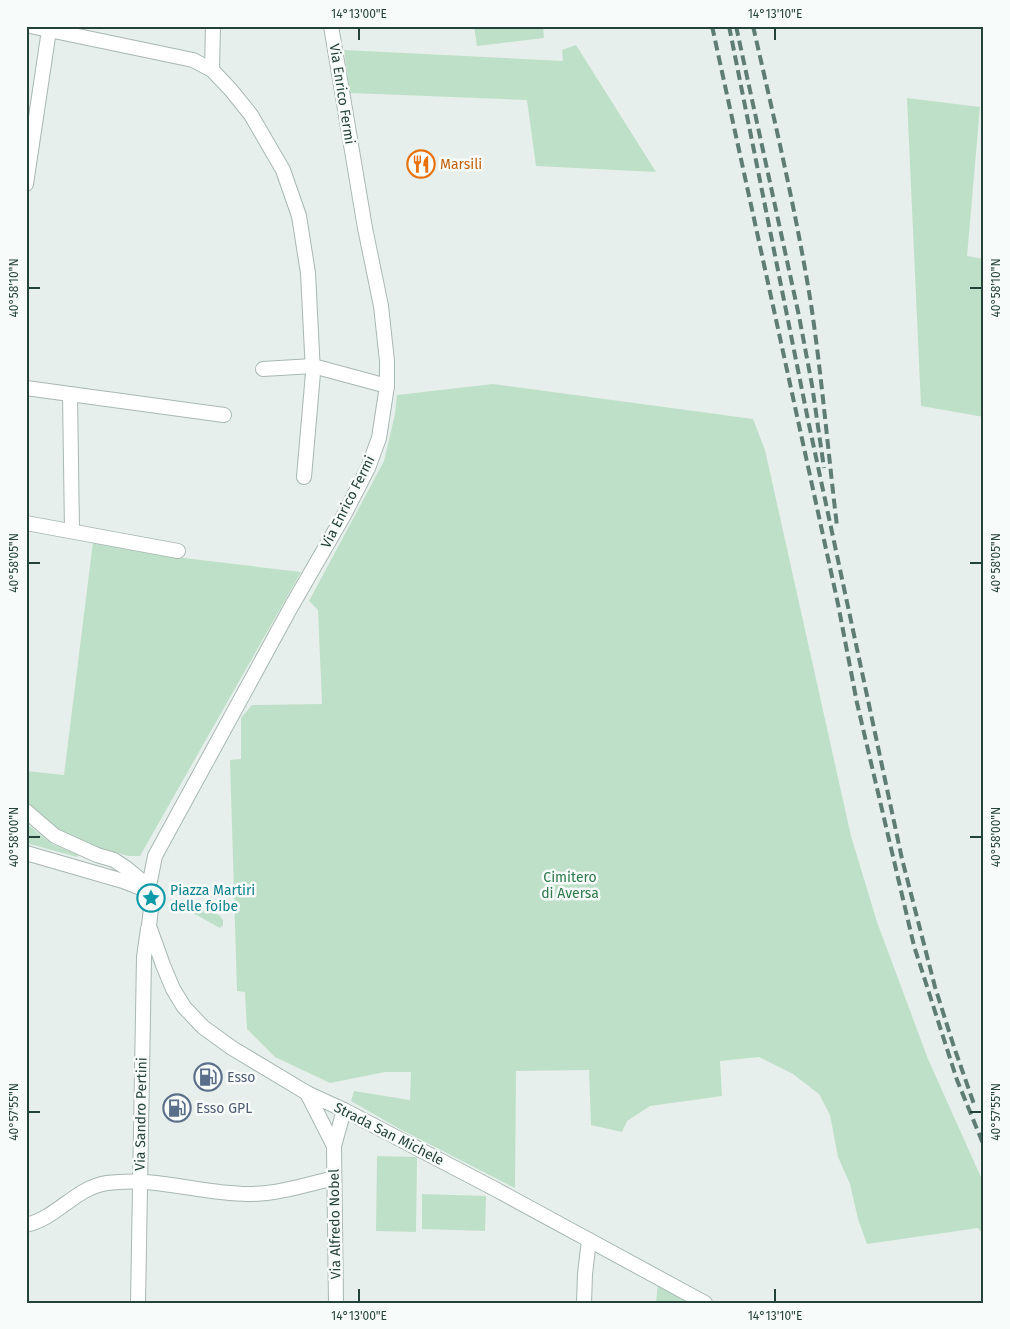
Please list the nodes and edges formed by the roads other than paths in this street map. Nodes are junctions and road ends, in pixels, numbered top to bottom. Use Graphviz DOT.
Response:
graph roads {
  1 [pos="30,26"];
  2 [pos="213,26"];
  3 [pos="331,26"];
  4 [pos="49,30"];
  5 [pos="66,30"];
  6 [pos="212,70"];
  7 [pos="26,184"];
  8 [pos="313,366"];
  9 [pos="263,369"];
  10 [pos="387,386"];
  11 [pos="26,388"];
  12 [pos="70,394"];
  13 [pos="224,415"];
  14 [pos="304,477"];
  15 [pos="26,523"];
  16 [pos="72,531"];
  17 [pos="178,551"];
  18 [pos="26,811"];
  19 [pos="26,853"];
  20 [pos="145,884"];
  21 [pos="149,926"];
  22 [pos="307,1093"];
  23 [pos="344,1110"];
  24 [pos="334,1146"];
  25 [pos="334,1178"];
  26 [pos="140,1180"];
  27 [pos="26,1225"];
  28 [pos="589,1240"];
  29 [pos="138,1303"];
  30 [pos="336,1303"];
  31 [pos="584,1303"];
  32 [pos="705,1303"];
  1 -- 4 [label="street"];
  2 -- 6 [label="street"];
  3 -- 10 [label="street, Via Enrico Fermi"];
  4 -- 5 [label="street"];
  4 -- 7 [label="street"];
  5 -- 6 [label="street"];
  6 -- 8 [label="street"];
  8 -- 9 [label="street"];
  8 -- 10 [label="street"];
  8 -- 14 [label="street"];
  10 -- 20 [label="street, Via Enrico Fermi"];
  11 -- 12 [label="street"];
  12 -- 13 [label="street"];
  12 -- 16 [label="street"];
  15 -- 16 [label="street"];
  16 -- 17 [label="street"];
  18 -- 20 [label="street"];
  19 -- 20 [label="street"];
  20 -- 21 [label="street, Strada San Michele"];
  21 -- 22 [label="street, Strada San Michele"];
  21 -- 26 [label="street, Via Sandro Pertini"];
  22 -- 23 [label="street, Strada San Michele"];
  22 -- 24 [label="street, Via Alfredo Nobel"];
  23 -- 24 [label="street, Via Alfredo Nobel"];
  23 -- 28 [label="street, Strada San Michele"];
  24 -- 25 [label="street, Via Alfredo Nobel"];
  25 -- 26 [label="street"];
  25 -- 30 [label="street, Via Alfredo Nobel"];
  26 -- 27 [label="street"];
  26 -- 29 [label="street, Via Sandro Pertini"];
  28 -- 31 [label="street"];
  28 -- 32 [label="street, Strada San Michele"];
}
